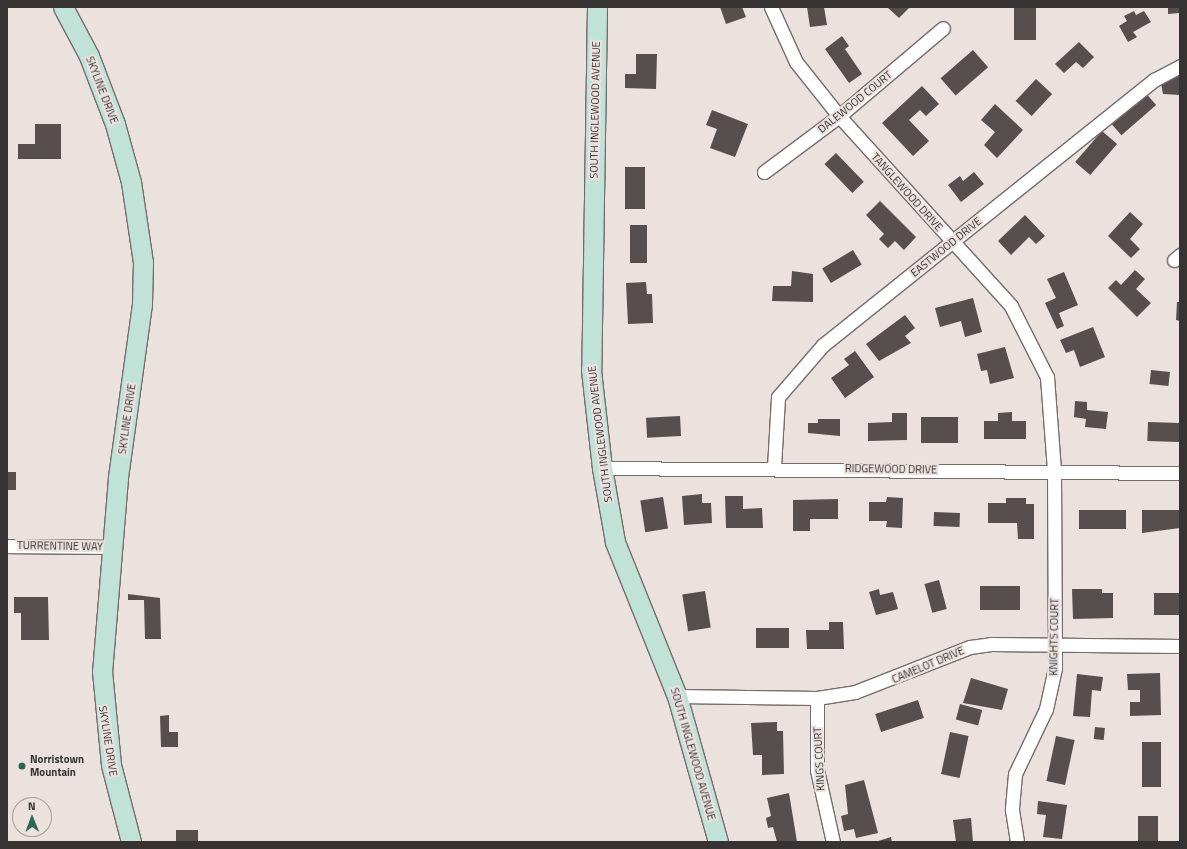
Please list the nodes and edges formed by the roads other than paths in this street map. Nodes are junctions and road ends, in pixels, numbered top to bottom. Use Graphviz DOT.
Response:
graph roads {
  1 [pos="63,7"];
  2 [pos="597,7"];
  3 [pos="771,7"];
  4 [pos="943,28"];
  5 [pos="1180,66"];
  6 [pos="839,116"];
  7 [pos="764,172"];
  8 [pos="953,242"];
  9 [pos="774,467"];
  10 [pos="602,468"];
  11 [pos="1054,471"];
  12 [pos="1180,473"];
  13 [pos="7,546"];
  14 [pos="112,547"];
  15 [pos="1055,644"];
  16 [pos="1180,646"];
  17 [pos="677,696"];
  18 [pos="816,698"];
  19 [pos="131,842"];
  20 [pos="718,842"];
  21 [pos="833,842"];
  22 [pos="1017,842"];
  1 -- 14 [label="street, SKYLINE DRIVE"];
  2 -- 10 [label="street, SOUTH INGLEWOOD AVENUE"];
  3 -- 6 [label="street, TANGLEWOOD DRIVE"];
  4 -- 6 [label="street, DALEWOOD COURT"];
  5 -- 8 [label="street, EASTWOOD DRIVE"];
  6 -- 7 [label="street, DALEWOOD COURT"];
  6 -- 8 [label="street, TANGLEWOOD DRIVE"];
  8 -- 9 [label="street, EASTWOOD DRIVE"];
  8 -- 11 [label="street, TANGLEWOOD DRIVE"];
  9 -- 10 [label="street, RIDGEWOOD DRIVE"];
  9 -- 11 [label="street, RIDGEWOOD DRIVE"];
  10 -- 17 [label="street, SOUTH INGLEWOOD AVENUE"];
  11 -- 12 [label="street, RIDGEWOOD DRIVE"];
  11 -- 15 [label="street, KNIGHTS COURT"];
  13 -- 14 [label="street, TURRENTINE WAY"];
  14 -- 19 [label="street, SKYLINE DRIVE"];
  15 -- 16 [label="street, CAMELOT DRIVE"];
  15 -- 18 [label="street, CAMELOT DRIVE"];
  15 -- 22 [label="street, KNIGHTS COURT"];
  17 -- 18 [label="street, CAMELOT DRIVE"];
  17 -- 20 [label="street, SOUTH INGLEWOOD AVENUE"];
  18 -- 21 [label="street, KINGS COURT"];
}
